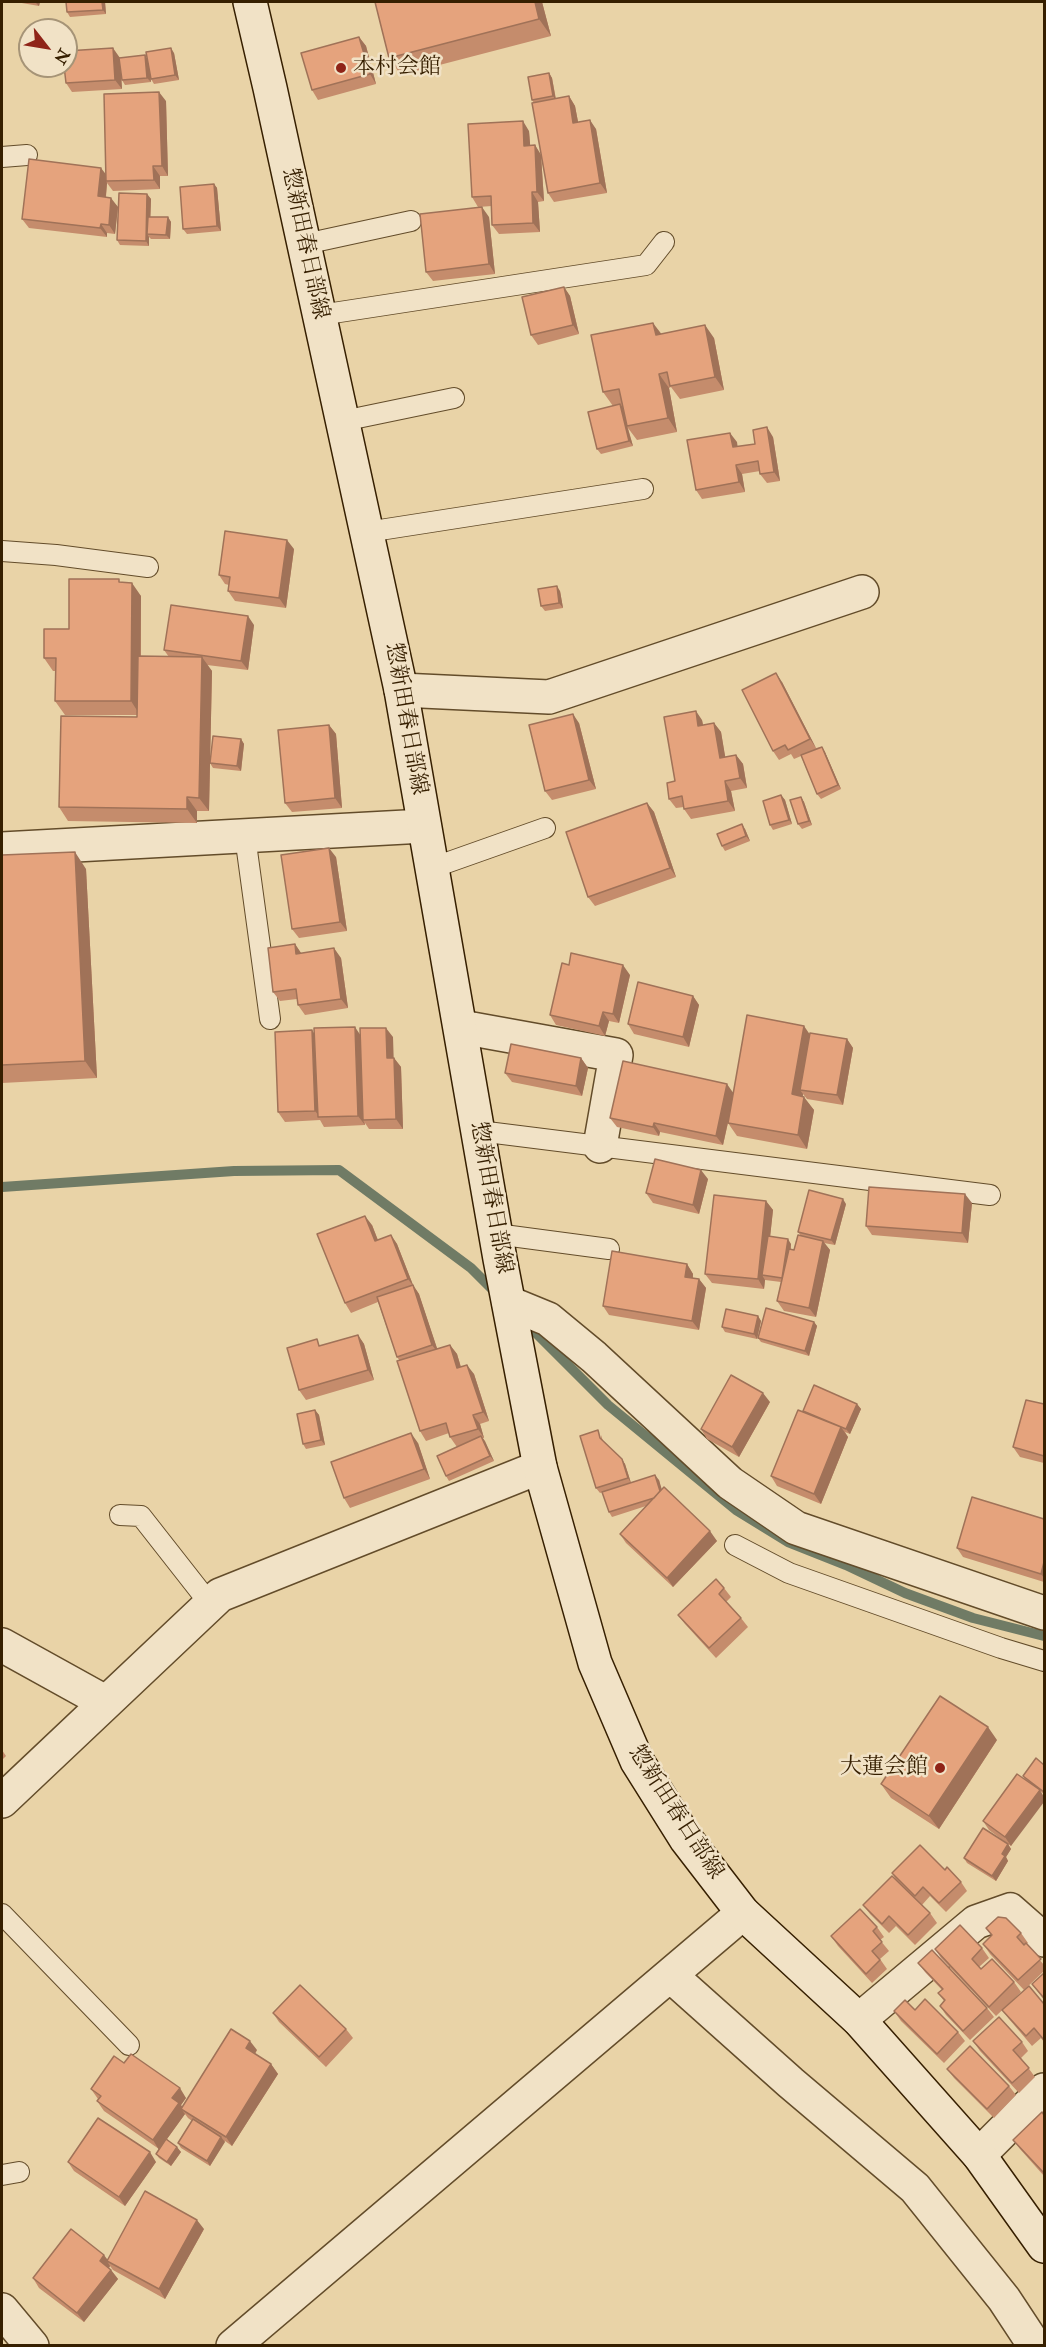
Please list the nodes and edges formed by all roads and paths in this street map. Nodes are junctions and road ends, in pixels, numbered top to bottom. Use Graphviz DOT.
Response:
graph roads {
  1 [pos="250,2"];
  2 [pos="27,155"];
  3 [pos="2,157"];
  4 [pos="411,221"];
  5 [pos="664,242"];
  6 [pos="304,244"];
  7 [pos="320,315"];
  8 [pos="454,398"];
  9 [pos="343,421"];
  10 [pos="643,489"];
  11 [pos="367,532"];
  12 [pos="2,551"];
  13 [pos="148,567"];
  14 [pos="862,592"];
  15 [pos="401,690"];
  16 [pos="424,826"];
  17 [pos="545,828"];
  18 [pos="245,836"];
  19 [pos="2,849"];
  20 [pos="432,868"];
  21 [pos="270,1018"];
  22 [pos="460,1027"];
  23 [pos="479,1131"];
  24 [pos="600,1146"];
  25 [pos="990,1195"];
  26 [pos="496,1234"];
  27 [pos="609,1249"];
  28 [pos="509,1303"];
  29 [pos="540,1467"];
  30 [pos="120,1515"];
  31 [pos="735,1545"];
  32 [pos="210,1604"];
  33 [pos="1044,1613"];
  34 [pos="2,1645"];
  35 [pos="1044,1661"];
  36 [pos="105,1702"];
  37 [pos="2,1801"];
  38 [pos="743,1913"];
  39 [pos="2,1914"];
  40 [pos="1044,1940"];
  41 [pos="670,1975"];
  42 [pos="859,2020"];
  43 [pos="129,2045"];
  44 [pos="1044,2090"];
  45 [pos="979,2155"];
  46 [pos="1044,2246"];
  47 [pos="2,2310"];
  48 [pos="32,2346"];
  49 [pos="234,2346"];
  50 [pos="1035,2346"];
  1 -- 6 [label="street, 惣新田春日部線"];
  2 -- 3 [label="lane"];
  4 -- 6 [label="lane"];
  5 -- 7 [label="lane"];
  6 -- 7 [label="street, 惣新田春日部線"];
  7 -- 9 [label="street, 惣新田春日部線"];
  8 -- 9 [label="lane"];
  9 -- 11 [label="street, 惣新田春日部線"];
  10 -- 11 [label="lane"];
  11 -- 15 [label="street, 惣新田春日部線"];
  12 -- 13 [label="lane"];
  14 -- 15 [label="street"];
  15 -- 16 [label="street, 惣新田春日部線"];
  16 -- 18 [label="street"];
  16 -- 20 [label="street, 惣新田春日部線"];
  17 -- 20 [label="lane"];
  18 -- 19 [label="street"];
  18 -- 21 [label="lane"];
  20 -- 22 [label="street, 惣新田春日部線"];
  22 -- 23 [label="street, 惣新田春日部線"];
  22 -- 24 [label="street"];
  23 -- 24 [label="lane"];
  23 -- 26 [label="street, 惣新田春日部線"];
  24 -- 25 [label="lane"];
  26 -- 27 [label="lane"];
  26 -- 28 [label="street, 惣新田春日部線"];
  28 -- 29 [label="street, 惣新田春日部線"];
  28 -- 33 [label="street"];
  29 -- 32 [label="street"];
  29 -- 38 [label="street, 惣新田春日部線"];
  30 -- 32 [label="lane"];
  31 -- 35 [label="lane"];
  32 -- 36 [label="street"];
  34 -- 36 [label="street"];
  36 -- 37 [label="street"];
  38 -- 41 [label="street"];
  38 -- 42 [label="street, 惣新田春日部線"];
  39 -- 43 [label="lane"];
  40 -- 42 [label="street"];
  41 -- 49 [label="street"];
  41 -- 50 [label="street"];
  42 -- 45 [label="street, 惣新田春日部線"];
  44 -- 45 [label="street"];
  45 -- 46 [label="street, 惣新田春日部線"];
  47 -- 48 [label="street"];
}
